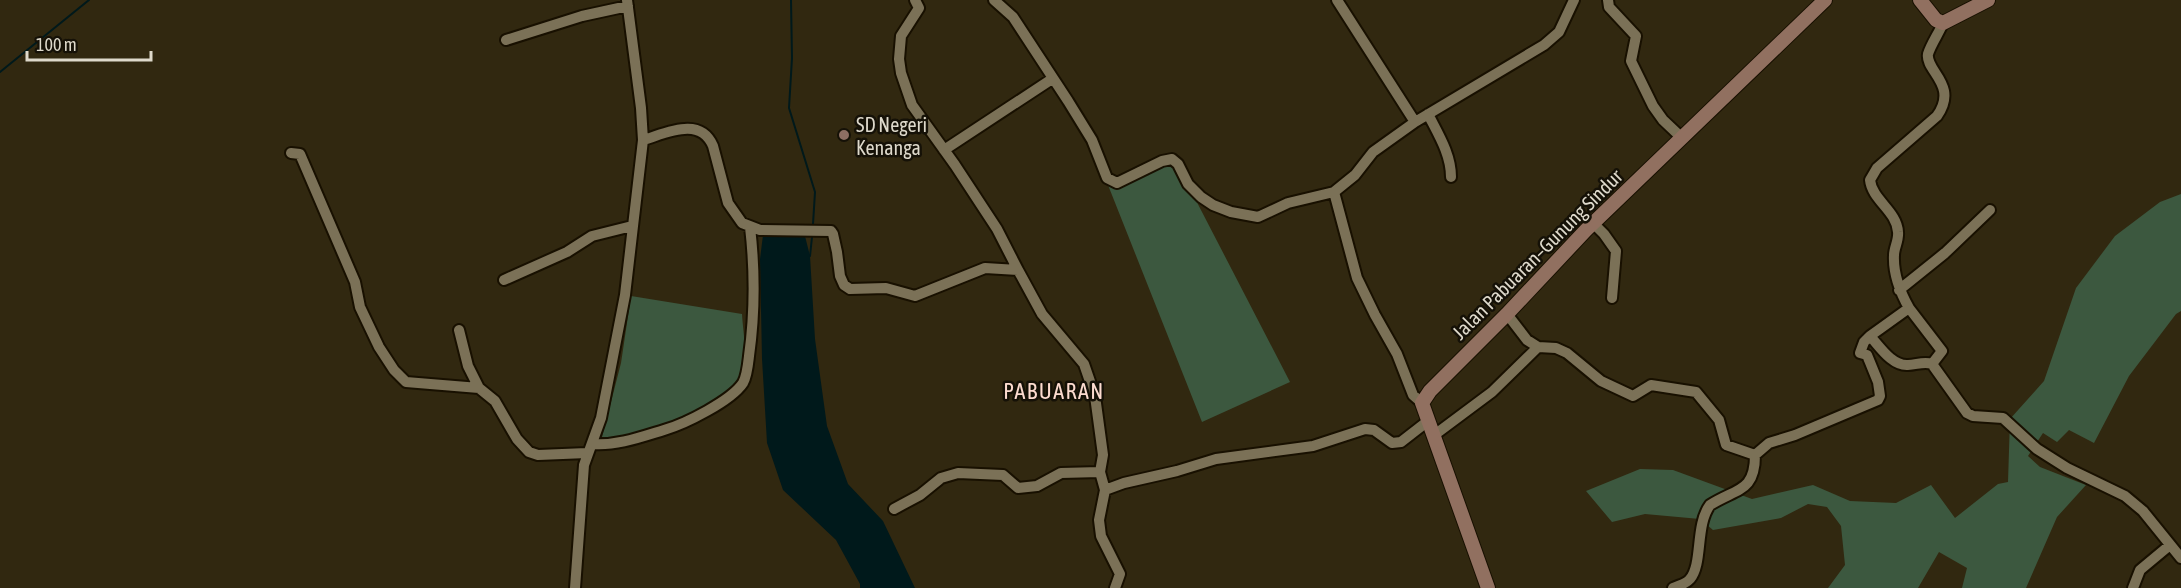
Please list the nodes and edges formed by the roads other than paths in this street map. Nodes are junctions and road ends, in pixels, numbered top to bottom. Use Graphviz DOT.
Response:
graph roads {
  1 [pos="915,0"];
  2 [pos="994,0"];
  3 [pos="1337,0"];
  4 [pos="1574,0"];
  5 [pos="1608,0"];
  6 [pos="1825,0"];
  7 [pos="1920,0"];
  8 [pos="1988,0"];
  9 [pos="627,3"];
  10 [pos="1943,23"];
  11 [pos="506,40"];
  12 [pos="1052,79"];
  13 [pos="1428,114"];
  14 [pos="1415,122"];
  15 [pos="1682,138"];
  16 [pos="643,140"];
  17 [pos="944,150"];
  18 [pos="291,153"];
  19 [pos="1451,177"];
  20 [pos="1334,192"];
  21 [pos="1990,210"];
  22 [pos="1593,223"];
  23 [pos="632,226"];
  24 [pos="750,227"];
  25 [pos="1018,270"];
  26 [pos="504,280"];
  27 [pos="1899,290"];
  28 [pos="1612,298"];
  29 [pos="1909,308"];
  30 [pos="1507,314"];
  31 [pos="459,330"];
  32 [pos="1870,336"];
  33 [pos="1538,347"];
  34 [pos="1932,364"];
  35 [pos="479,388"];
  36 [pos="1422,403"];
  37 [pos="1428,421"];
  38 [pos="1433,436"];
  39 [pos="590,448"];
  40 [pos="1755,455"];
  41 [pos="1100,472"];
  42 [pos="1105,490"];
  43 [pos="894,509"];
  44 [pos="2170,545"];
  45 [pos="2181,558"];
  46 [pos="575,588"];
  47 [pos="1115,588"];
  48 [pos="1488,588"];
  49 [pos="1673,588"];
  50 [pos="2133,588"];
  1 -- 17 [label="street"];
  2 -- 12 [label="street"];
  3 -- 14 [label="street"];
  4 -- 13 [label="street"];
  5 -- 15 [label="street"];
  6 -- 15 [label="street, Jalan Pabuaran–Gunung Sindur"];
  7 -- 10 [label="street"];
  8 -- 10 [label="street"];
  9 -- 11 [label="street"];
  9 -- 16 [label="street"];
  10 -- 27 [label="street"];
  12 -- 17 [label="street"];
  12 -- 20 [label="street"];
  13 -- 14 [label="street"];
  13 -- 19 [label="street"];
  14 -- 20 [label="street"];
  15 -- 22 [label="street, Jalan Pabuaran–Gunung Sindur"];
  16 -- 23 [label="street"];
  16 -- 24 [label="street"];
  17 -- 25 [label="street"];
  18 -- 35 [label="street"];
  20 -- 36 [label="street"];
  21 -- 27 [label="street"];
  22 -- 28 [label="street"];
  22 -- 30 [label="street, Jalan Pabuaran–Gunung Sindur"];
  23 -- 26 [label="street"];
  23 -- 39 [label="street"];
  24 -- 25 [label="street"];
  24 -- 39 [label="street"];
  25 -- 41 [label="street"];
  27 -- 29 [label="street"];
  29 -- 32 [label="street"];
  29 -- 34 [label="street"];
  30 -- 33 [label="street"];
  30 -- 36 [label="street, Jalan Pabuaran–Gunung Sindur"];
  31 -- 35 [label="street"];
  32 -- 34 [label="street"];
  32 -- 40 [label="street"];
  33 -- 38 [label="street"];
  33 -- 40 [label="street"];
  34 -- 44 [label="street"];
  35 -- 39 [label="street"];
  36 -- 37 [label="street"];
  37 -- 38 [label="street"];
  37 -- 42 [label="street"];
  38 -- 48 [label="street"];
  39 -- 46 [label="street"];
  40 -- 49 [label="street"];
  41 -- 42 [label="street"];
  41 -- 43 [label="street"];
  42 -- 47 [label="street"];
  44 -- 45 [label="street"];
  44 -- 50 [label="street"];
}
